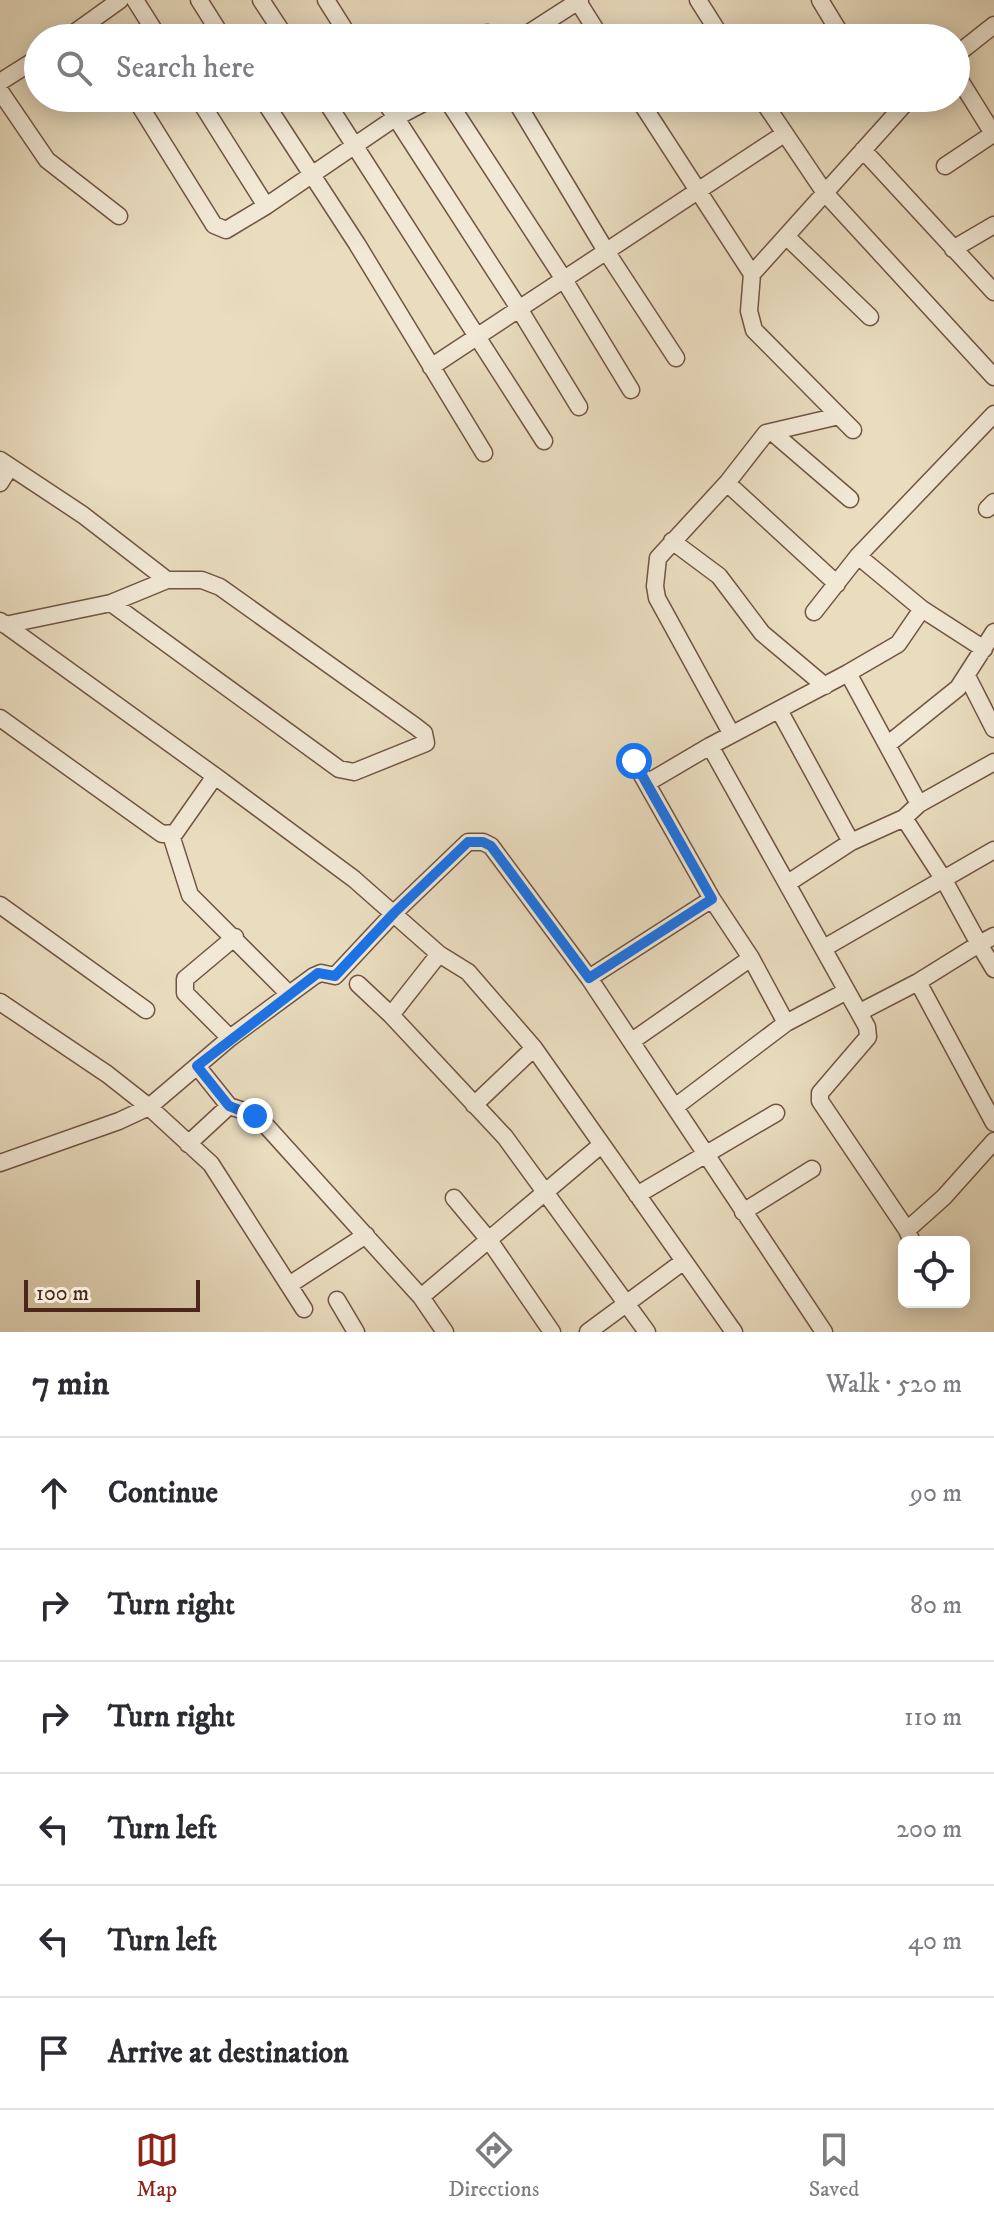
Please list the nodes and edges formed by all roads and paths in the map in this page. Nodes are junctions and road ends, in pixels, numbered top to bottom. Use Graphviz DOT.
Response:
graph roads {
  1 [pos="120,0"];
  2 [pos="135,0"];
  3 [pos="199,0"];
  4 [pos="261,0"];
  5 [pos="326,0"];
  6 [pos="698,0"];
  7 [pos="820,0"];
  8 [pos="579,1"];
  9 [pos="98,24"];
  10 [pos="150,24"];
  11 [pos="214,24"];
  12 [pos="277,24"];
  13 [pos="341,24"];
  14 [pos="543,24"];
  15 [pos="593,24"];
  16 [pos="713,24"];
  17 [pos="835,24"];
  18 [pos="994,25"];
  19 [pos="970,44"];
  20 [pos="24,67"];
  21 [pos="0,82"];
  22 [pos="0,91"];
  23 [pos="970,97"];
  24 [pos="144,112"];
  25 [pos="207,112"];
  26 [pos="271,112"];
  27 [pos="333,112"];
  28 [pos="391,112"];
  29 [pos="406,112"];
  30 [pos="455,112"];
  31 [pos="522,112"];
  32 [pos="647,112"];
  33 [pos="770,112"];
  34 [pos="897,112"];
  35 [pos="395,118"];
  36 [pos="784,134"];
  37 [pos="993,134"];
  38 [pos="356,146"];
  39 [pos="863,150"];
  40 [pos="945,166"];
  41 [pos="311,175"];
  42 [pos="697,189"];
  43 [pos="825,193"];
  44 [pos="266,206"];
  45 [pos="119,216"];
  46 [pos="994,225"];
  47 [pos="786,236"];
  48 [pos="953,249"];
  49 [pos="606,251"];
  50 [pos="752,274"];
  51 [pos="563,278"];
  52 [pos="994,292"];
  53 [pos="518,307"];
  54 [pos="870,317"];
  55 [pos="477,335"];
  56 [pos="676,358"];
  57 [pos="431,367"];
  58 [pos="994,377"];
  59 [pos="631,390"];
  60 [pos="579,407"];
  61 [pos="994,414"];
  62 [pos="839,416"];
  63 [pos="853,430"];
  64 [pos="772,432"];
  65 [pos="544,441"];
  66 [pos="484,453"];
  67 [pos="5,464"];
  68 [pos="0,483"];
  69 [pos="727,483"];
  70 [pos="850,499"];
  71 [pos="672,541"];
  72 [pos="858,556"];
  73 [pos="167,580"];
  74 [pos="837,584"];
  75 [pos="111,603"];
  76 [pos="922,609"];
  77 [pos="814,612"];
  78 [pos="3,623"];
  79 [pos="994,632"];
  80 [pos="984,649"];
  81 [pos="848,673"];
  82 [pos="967,676"];
  83 [pos="825,686"];
  84 [pos="779,710"];
  85 [pos="0,718"];
  86 [pos="994,729"];
  87 [pos="731,733"];
  88 [pos="887,745"];
  89 [pos="710,746"];
  90 [pos="634,761"];
  91 [pos="994,762"];
  92 [pos="215,776"];
  93 [pos="647,783"];
  94 [pos="919,804"];
  95 [pos="904,818"];
  96 [pos="171,835"];
  97 [pos="851,842"];
  98 [pos="994,850"];
  99 [pos="944,880"];
  100 [pos="788,883"];
  101 [pos="712,899"];
  102 [pos="0,905"];
  103 [pos="394,913"];
  104 [pos="235,937"];
  105 [pos="987,940"];
  106 [pos="824,948"];
  107 [pos="439,954"];
  108 [pos="751,958"];
  109 [pos="994,969"];
  110 [pos="589,978"];
  111 [pos="918,982"];
  112 [pos="358,984"];
  113 [pos="847,991"];
  114 [pos="289,994"];
  115 [pos="0,1002"];
  116 [pos="146,1010"];
  117 [pos="860,1012"];
  118 [pos="391,1015"];
  119 [pos="786,1023"];
  120 [pos="230,1038"];
  121 [pos="632,1041"];
  122 [pos="534,1048"];
  123 [pos="197,1066"];
  124 [pos="474,1105"];
  125 [pos="229,1106"];
  126 [pos="149,1107"];
  127 [pos="675,1107"];
  128 [pos="776,1113"];
  129 [pos="994,1123"];
  130 [pos="994,1141"];
  131 [pos="188,1144"];
  132 [pos="601,1145"];
  133 [pos="705,1154"];
  134 [pos="0,1163"];
  135 [pos="812,1169"];
  136 [pos="547,1193"];
  137 [pos="637,1195"];
  138 [pos="454,1198"];
  139 [pos="743,1212"];
  140 [pos="366,1235"];
  141 [pos="910,1236"];
  142 [pos="489,1240"];
  143 [pos="684,1261"];
  144 [pos="289,1285"];
  145 [pos="421,1297"];
  146 [pos="337,1300"];
  147 [pos="627,1303"];
  148 [pos="304,1309"];
  149 [pos="356,1332"];
  150 [pos="445,1332"];
  151 [pos="552,1332"];
  152 [pos="588,1332"];
  153 [pos="647,1332"];
  154 [pos="734,1332"];
  155 [pos="824,1332"];
  1 -- 9 [label="street"];
  2 -- 10 [label="street"];
  3 -- 11 [label="street"];
  4 -- 12 [label="street"];
  5 -- 13 [label="street"];
  6 -- 16 [label="street"];
  7 -- 17 [label="street"];
  8 -- 14 [label="street"];
  8 -- 15 [label="street"];
  18 -- 19 [label="street"];
  20 -- 21 [label="street"];
  22 -- 45 [label="street"];
  23 -- 37 [label="street"];
  24 -- 44 [label="street"];
  25 -- 44 [label="street"];
  26 -- 41 [label="street"];
  27 -- 38 [label="street"];
  28 -- 35 [label="street"];
  29 -- 35 [label="street"];
  30 -- 51 [label="street"];
  31 -- 49 [label="street"];
  32 -- 42 [label="street"];
  33 -- 36 [label="street"];
  34 -- 39 [label="street"];
  35 -- 38 [label="street"];
  35 -- 53 [label="street"];
  36 -- 42 [label="street"];
  36 -- 43 [label="street"];
  37 -- 40 [label="street"];
  38 -- 41 [label="street"];
  38 -- 55 [label="street"];
  39 -- 43 [label="street"];
  39 -- 48 [label="street"];
  41 -- 44 [label="street"];
  41 -- 57 [label="street"];
  42 -- 49 [label="street"];
  42 -- 50 [label="street"];
  43 -- 47 [label="street"];
  43 -- 58 [label="street"];
  46 -- 48 [label="street"];
  47 -- 50 [label="street"];
  47 -- 54 [label="street"];
  48 -- 52 [label="street"];
  49 -- 51 [label="street"];
  49 -- 56 [label="street"];
  50 -- 62 [label="street"];
  51 -- 53 [label="street"];
  51 -- 59 [label="street"];
  53 -- 55 [label="street"];
  53 -- 60 [label="street"];
  55 -- 57 [label="street"];
  55 -- 65 [label="street"];
  57 -- 66 [label="street"];
  61 -- 72 [label="street"];
  62 -- 63 [label="street"];
  62 -- 64 [label="street"];
  64 -- 69 [label="street"];
  64 -- 70 [label="street"];
  67 -- 68 [label="street"];
  67 -- 73 [label="street"];
  69 -- 71 [label="street"];
  69 -- 74 [label="street"];
  71 -- 83 [label="street"];
  71 -- 87 [label="street"];
  72 -- 74 [label="street"];
  72 -- 76 [label="street"];
  73 -- 75 [label="street"];
  73 -- 75 [label="street"];
  74 -- 77 [label="street"];
  75 -- 78 [label="street"];
  76 -- 80 [label="street"];
  76 -- 81 [label="street"];
  78 -- 92 [label="street"];
  79 -- 80 [label="street"];
  80 -- 82 [label="street"];
  81 -- 83 [label="street"];
  81 -- 88 [label="street"];
  82 -- 86 [label="street"];
  82 -- 88 [label="street"];
  83 -- 84 [label="street"];
  84 -- 87 [label="street"];
  84 -- 97 [label="street"];
  85 -- 96 [label="street"];
  87 -- 89 [label="street"];
  88 -- 94 [label="street"];
  89 -- 93 [label="street"];
  89 -- 100 [label="street"];
  90 -- 93 [label="street"];
  91 -- 94 [label="street"];
  92 -- 96 [label="street"];
  92 -- 103 [label="street"];
  93 -- 101 [label="street"];
  94 -- 95 [label="street"];
  95 -- 97 [label="street"];
  95 -- 99 [label="street"];
  96 -- 104 [label="street"];
  97 -- 100 [label="street"];
  98 -- 99 [label="street"];
  99 -- 105 [label="street"];
  99 -- 106 [label="street"];
  100 -- 106 [label="street"];
  101 -- 108 [label="street"];
  101 -- 110 [label="street"];
  102 -- 116 [label="street"];
  103 -- 107 [label="street"];
  103 -- 110 [label="street"];
  103 -- 114 [label="street"];
  104 -- 114 [label="street"];
  104 -- 120 [label="street"];
  105 -- 109 [label="street"];
  105 -- 111 [label="street"];
  106 -- 113 [label="street"];
  107 -- 118 [label="street"];
  107 -- 122 [label="street"];
  108 -- 119 [label="street"];
  108 -- 121 [label="street"];
  110 -- 121 [label="street"];
  111 -- 117 [label="street"];
  111 -- 129 [label="street"];
  112 -- 118 [label="street"];
  113 -- 117 [label="street"];
  113 -- 119 [label="street"];
  114 -- 120 [label="street"];
  115 -- 126 [label="street"];
  117 -- 141 [label="street"];
  118 -- 124 [label="street"];
  119 -- 127 [label="street"];
  120 -- 123 [label="street"];
  121 -- 127 [label="street"];
  122 -- 124 [label="street"];
  122 -- 132 [label="street"];
  123 -- 125 [label="street"];
  123 -- 126 [label="street"];
  124 -- 136 [label="street"];
  125 -- 131 [label="street"];
  125 -- 140 [label="street"];
  126 -- 131 [label="street"];
  126 -- 134 [label="street"];
  127 -- 133 [label="street"];
  128 -- 133 [label="street"];
  130 -- 141 [label="street"];
  131 -- 144 [label="street"];
  132 -- 136 [label="street"];
  132 -- 137 [label="street"];
  133 -- 137 [label="street"];
  133 -- 139 [label="street"];
  135 -- 139 [label="street"];
  136 -- 142 [label="street"];
  136 -- 147 [label="street"];
  137 -- 143 [label="street"];
  138 -- 142 [label="street"];
  139 -- 155 [label="street"];
  140 -- 144 [label="street"];
  140 -- 145 [label="street"];
  142 -- 145 [label="street"];
  142 -- 151 [label="street"];
  143 -- 147 [label="street"];
  143 -- 154 [label="street"];
  144 -- 148 [label="street"];
  145 -- 150 [label="street"];
  146 -- 149 [label="street"];
  147 -- 152 [label="street"];
  147 -- 153 [label="street"];
}
